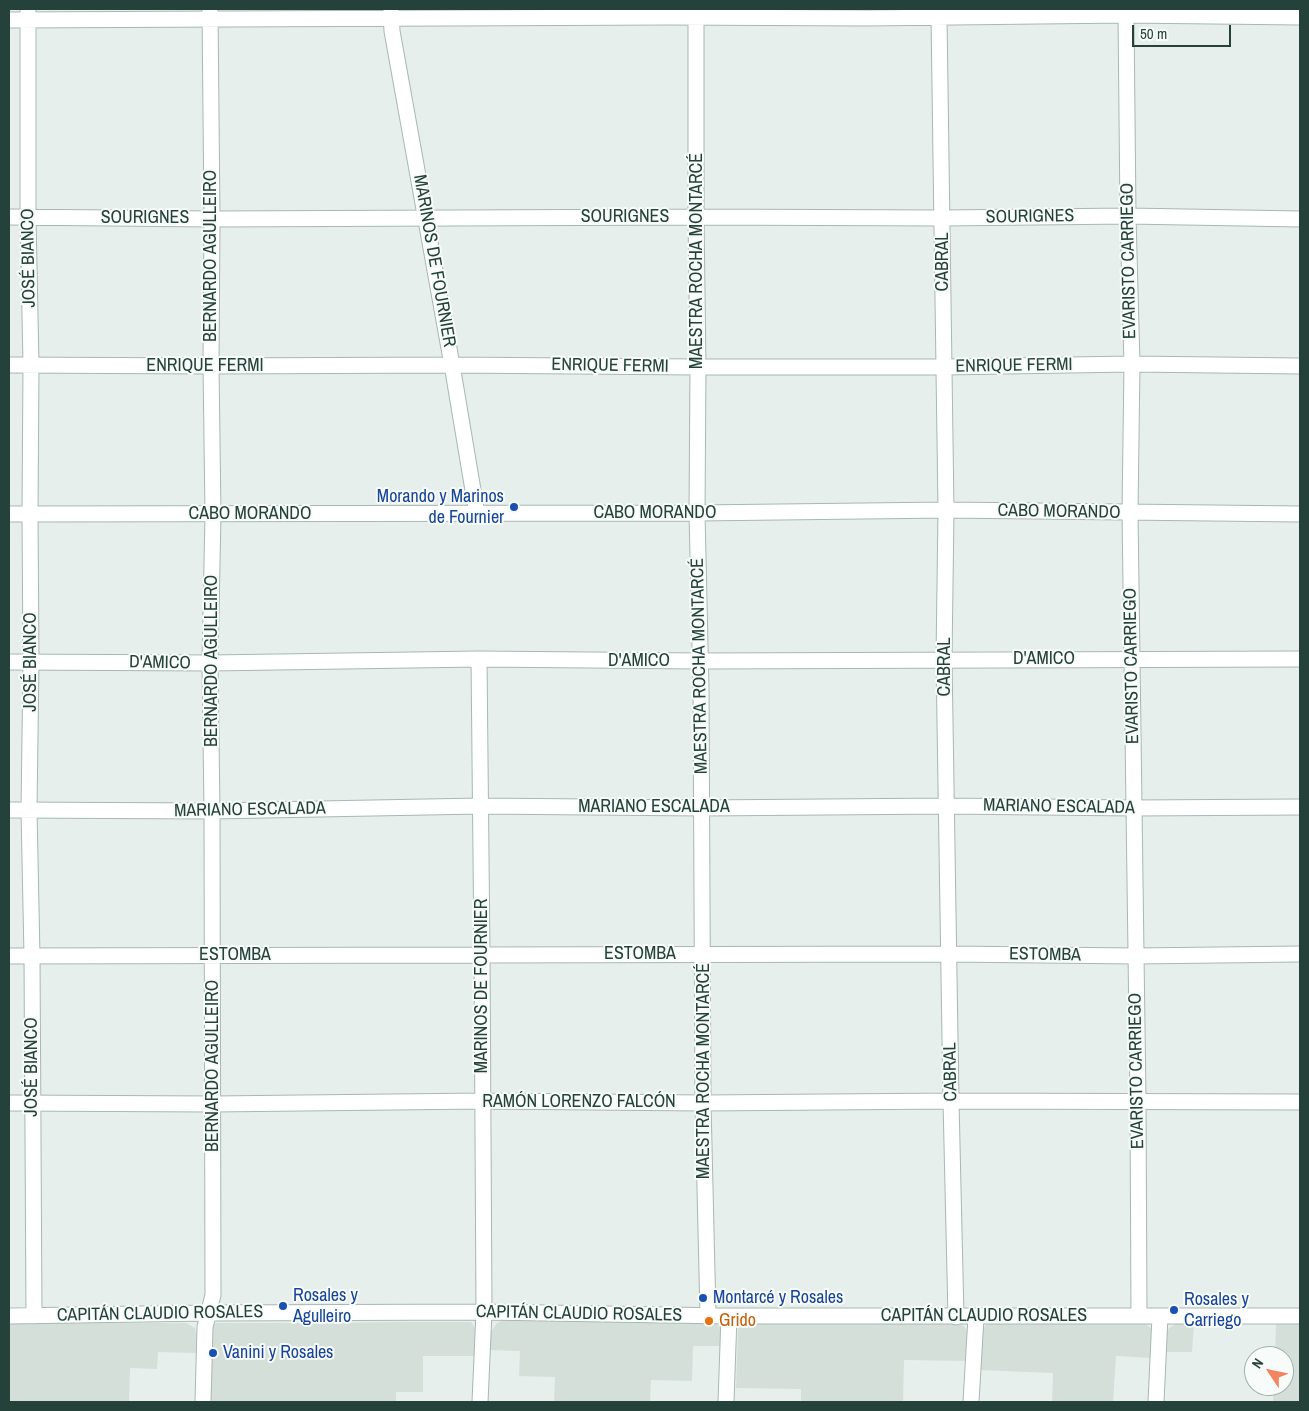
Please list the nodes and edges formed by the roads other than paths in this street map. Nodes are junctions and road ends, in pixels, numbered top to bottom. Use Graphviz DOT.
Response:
graph roads {
  1 [pos="669,13"];
  2 [pos="1118,13"];
  3 [pos="1260,13"];
  4 [pos="28,14"];
  5 [pos="210,14"];
  6 [pos="391,14"];
  7 [pos="867,14"];
  8 [pos="1300,16"];
  9 [pos="939,17"];
  10 [pos="696,18"];
  11 [pos="9,20"];
  12 [pos="1128,216"];
  13 [pos="9,217"];
  14 [pos="28,217"];
  15 [pos="426,217"];
  16 [pos="696,217"];
  17 [pos="943,218"];
  18 [pos="212,219"];
  19 [pos="1300,219"];
  20 [pos="31,364"];
  21 [pos="1132,364"];
  22 [pos="9,365"];
  23 [pos="452,365"];
  24 [pos="211,366"];
  25 [pos="1300,366"];
  26 [pos="698,367"];
  27 [pos="944,367"];
  28 [pos="946,510"];
  29 [pos="1130,512"];
  30 [pos="697,513"];
  31 [pos="9,514"];
  32 [pos="30,514"];
  33 [pos="213,514"];
  34 [pos="477,514"];
  35 [pos="1300,514"];
  36 [pos="478,659"];
  37 [pos="944,659"];
  38 [pos="1300,659"];
  39 [pos="1132,660"];
  40 [pos="700,661"];
  41 [pos="9,662"];
  42 [pos="31,662"];
  43 [pos="210,663"];
  44 [pos="480,806"];
  45 [pos="947,806"];
  46 [pos="1300,807"];
  47 [pos="702,808"];
  48 [pos="1134,808"];
  49 [pos="9,810"];
  50 [pos="30,810"];
  51 [pos="212,811"];
  52 [pos="703,954"];
  53 [pos="949,954"];
  54 [pos="1300,954"];
  55 [pos="212,955"];
  56 [pos="482,955"];
  57 [pos="9,956"];
  58 [pos="32,956"];
  59 [pos="1136,956"];
  60 [pos="482,1101"];
  61 [pos="951,1101"];
  62 [pos="1138,1102"];
  63 [pos="1300,1102"];
  64 [pos="9,1103"];
  65 [pos="32,1103"];
  66 [pos="703,1103"];
  67 [pos="213,1104"];
  68 [pos="484,1312"];
  69 [pos="208,1313"];
  70 [pos="708,1315"];
  71 [pos="9,1316"];
  72 [pos="34,1316"];
  73 [pos="729,1316"];
  74 [pos="1138,1316"];
  75 [pos="1160,1316"];
  76 [pos="1300,1316"];
  77 [pos="956,1317"];
  78 [pos="976,1317"];
  79 [pos="203,1402"];
  80 [pos="480,1402"];
  81 [pos="726,1402"];
  82 [pos="972,1402"];
  83 [pos="1156,1402"];
  1 -- 6 [label="street"];
  1 -- 10 [label="street"];
  2 -- 3 [label="street"];
  2 -- 9 [label="street"];
  2 -- 12 [label="street, EVARISTO CARRIEGO"];
  3 -- 8 [label="street"];
  4 -- 5 [label="street"];
  4 -- 11 [label="street"];
  4 -- 14 [label="street, JOSÉ BIANCO"];
  5 -- 6 [label="street"];
  5 -- 18 [label="street, BERNARDO AGULLEIRO"];
  6 -- 15 [label="street, MARINOS DE FOURNIER"];
  7 -- 9 [label="street"];
  7 -- 10 [label="street"];
  9 -- 17 [label="street, CABRAL"];
  10 -- 16 [label="street, MAESTRA ROCHA MONTARCÉ"];
  12 -- 17 [label="street, SOURIGNES"];
  12 -- 19 [label="street, SOURIGNES"];
  12 -- 21 [label="street, EVARISTO CARRIEGO"];
  13 -- 14 [label="street, SOURIGNES"];
  14 -- 18 [label="street, SOURIGNES"];
  14 -- 20 [label="street, JOSÉ BIANCO"];
  15 -- 16 [label="street, SOURIGNES"];
  15 -- 18 [label="street, SOURIGNES"];
  15 -- 23 [label="street, MARINOS DE FOURNIER"];
  16 -- 17 [label="street, SOURIGNES"];
  16 -- 26 [label="street, MAESTRA ROCHA MONTARCÉ"];
  17 -- 27 [label="street, CABRAL"];
  18 -- 24 [label="street, BERNARDO AGULLEIRO"];
  20 -- 22 [label="street, ENRIQUE FERMI"];
  20 -- 24 [label="street, ENRIQUE FERMI"];
  20 -- 32 [label="street, JOSÉ BIANCO"];
  21 -- 25 [label="street, ENRIQUE FERMI"];
  21 -- 27 [label="street, ENRIQUE FERMI"];
  21 -- 29 [label="street, EVARISTO CARRIEGO"];
  23 -- 24 [label="street, ENRIQUE FERMI"];
  23 -- 26 [label="street, ENRIQUE FERMI"];
  23 -- 34 [label="street, MARINOS DE FOURNIER"];
  24 -- 33 [label="street, BERNARDO AGULLEIRO"];
  26 -- 27 [label="street, ENRIQUE FERMI"];
  26 -- 30 [label="street, MAESTRA ROCHA MONTARCÉ"];
  27 -- 28 [label="street, CABRAL"];
  28 -- 29 [label="street, CABO MORANDO"];
  28 -- 30 [label="street, CABO MORANDO"];
  28 -- 37 [label="street, CABRAL"];
  29 -- 35 [label="street, CABO MORANDO"];
  29 -- 39 [label="street, EVARISTO CARRIEGO"];
  30 -- 34 [label="street, CABO MORANDO"];
  30 -- 40 [label="street, MAESTRA ROCHA MONTARCÉ"];
  31 -- 32 [label="street, CABO MORANDO"];
  32 -- 33 [label="street, CABO MORANDO"];
  32 -- 42 [label="street, JOSÉ BIANCO"];
  33 -- 34 [label="street, CABO MORANDO"];
  33 -- 43 [label="street, BERNARDO AGULLEIRO"];
  36 -- 40 [label="street, D'AMICO"];
  36 -- 43 [label="street, D'AMICO"];
  36 -- 44 [label="street, MARINOS DE FOURNIER"];
  37 -- 39 [label="street, D'AMICO"];
  37 -- 40 [label="street, D'AMICO"];
  37 -- 45 [label="street, CABRAL"];
  38 -- 39 [label="street, D'AMICO"];
  39 -- 48 [label="street, EVARISTO CARRIEGO"];
  40 -- 47 [label="street, MAESTRA ROCHA MONTARCÉ"];
  41 -- 42 [label="street, D'AMICO"];
  42 -- 43 [label="street, D'AMICO"];
  42 -- 50 [label="street, JOSÉ BIANCO"];
  43 -- 51 [label="street, BERNARDO AGULLEIRO"];
  44 -- 47 [label="street, MARIANO ESCALADA"];
  44 -- 51 [label="street, MARIANO ESCALADA"];
  44 -- 56 [label="street, MARINOS DE FOURNIER"];
  45 -- 47 [label="street, MARIANO ESCALADA"];
  45 -- 48 [label="street, MARIANO ESCALADA"];
  45 -- 53 [label="street, CABRAL"];
  46 -- 48 [label="street, MARIANO ESCALADA"];
  47 -- 52 [label="street, MAESTRA ROCHA MONTARCÉ"];
  48 -- 59 [label="street, EVARISTO CARRIEGO"];
  49 -- 50 [label="street, MARIANO ESCALADA"];
  50 -- 51 [label="street, MARIANO ESCALADA"];
  50 -- 58 [label="street, JOSÉ BIANCO"];
  51 -- 55 [label="street, BERNARDO AGULLEIRO"];
  52 -- 53 [label="street, ESTOMBA"];
  52 -- 56 [label="street, ESTOMBA"];
  52 -- 66 [label="street, MAESTRA ROCHA MONTARCÉ"];
  53 -- 59 [label="street, ESTOMBA"];
  53 -- 61 [label="street, CABRAL"];
  54 -- 59 [label="street, ESTOMBA"];
  55 -- 56 [label="street, ESTOMBA"];
  55 -- 58 [label="street, ESTOMBA"];
  55 -- 67 [label="street, BERNARDO AGULLEIRO"];
  56 -- 60 [label="street, MARINOS DE FOURNIER"];
  57 -- 58 [label="street, ESTOMBA"];
  58 -- 65 [label="street, JOSÉ BIANCO"];
  59 -- 62 [label="street, EVARISTO CARRIEGO"];
  60 -- 66 [label="street, RAMÓN LORENZO FALCÓN"];
  60 -- 67 [label="street, RAMÓN LORENZO FALCÓN"];
  60 -- 68 [label="street, MARINOS DE FOURNIER"];
  61 -- 62 [label="street, RAMÓN LORENZO FALCÓN"];
  61 -- 66 [label="street, RAMÓN LORENZO FALCÓN"];
  61 -- 77 [label="street, CABRAL"];
  62 -- 63 [label="street, RAMÓN LORENZO FALCÓN"];
  62 -- 74 [label="street, EVARISTO CARRIEGO"];
  64 -- 65 [label="street, RAMÓN LORENZO FALCÓN"];
  65 -- 67 [label="street, RAMÓN LORENZO FALCÓN"];
  65 -- 72 [label="street, JOSÉ BIANCO"];
  66 -- 70 [label="street, MAESTRA ROCHA MONTARCÉ"];
  67 -- 69 [label="street, BERNARDO AGULLEIRO"];
  68 -- 69 [label="street, CAPITÁN CLAUDIO ROSALES"];
  68 -- 70 [label="street, CAPITÁN CLAUDIO ROSALES"];
  68 -- 80 [label="street, MARINOS DE FOURNIER"];
  69 -- 72 [label="street, CAPITÁN CLAUDIO ROSALES"];
  69 -- 79 [label="street, BERNARDO AGULLEIRO"];
  70 -- 73 [label="street, CAPITÁN CLAUDIO ROSALES"];
  71 -- 72 [label="street, CAPITÁN CLAUDIO ROSALES"];
  73 -- 77 [label="street, CAPITÁN CLAUDIO ROSALES"];
  73 -- 81 [label="street"];
  74 -- 75 [label="street, CAPITÁN CLAUDIO ROSALES"];
  74 -- 78 [label="street, CAPITÁN CLAUDIO ROSALES"];
  75 -- 76 [label="street, CAPITÁN CLAUDIO ROSALES"];
  75 -- 83 [label="street"];
  77 -- 78 [label="street, CAPITÁN CLAUDIO ROSALES"];
  78 -- 82 [label="street"];
}
